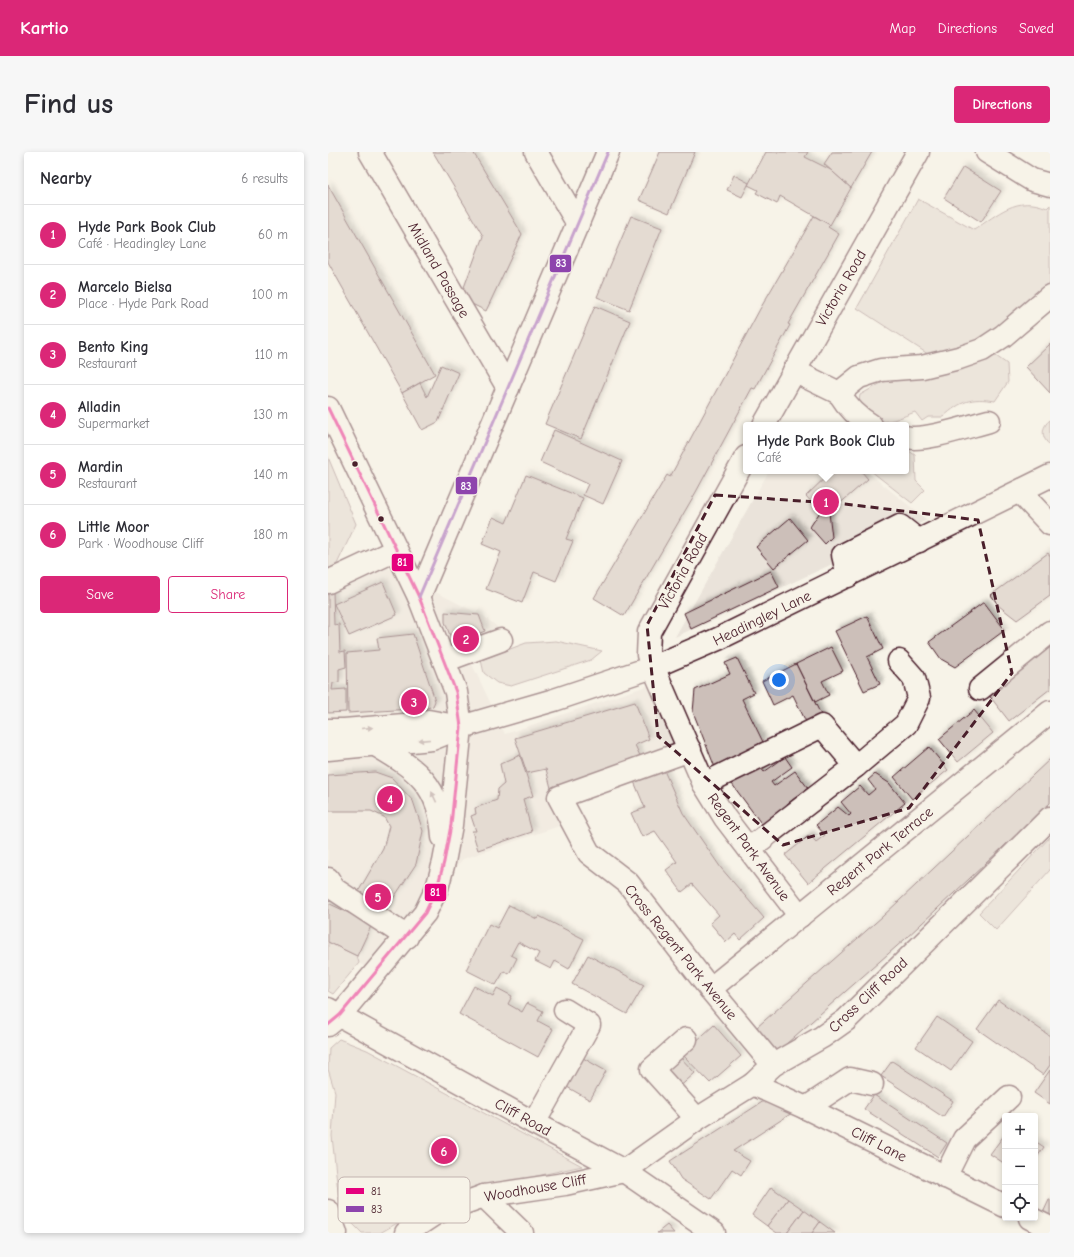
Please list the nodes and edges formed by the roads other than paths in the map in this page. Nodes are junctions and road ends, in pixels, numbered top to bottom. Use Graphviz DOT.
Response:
graph roads {
  1 [pos="370,152"];
  2 [pos="536,152"];
  3 [pos="608,152"];
  4 [pos="918,152"];
  5 [pos="987,152"];
  6 [pos="1050,185"];
  7 [pos="578,224"];
  8 [pos="1050,296"];
  9 [pos="794,371"];
  10 [pos="508,388"];
  11 [pos="839,393"];
  12 [pos="328,408"];
  13 [pos="989,421"];
  14 [pos="766,422"];
  15 [pos="866,422"];
  16 [pos="909,438"];
  17 [pos="743,462"];
  18 [pos="1050,476"];
  19 [pos="1020,492"];
  20 [pos="1050,524"];
  21 [pos="396,550"];
  22 [pos="328,582"];
  23 [pos="419,597"];
  24 [pos="1050,632"];
  25 [pos="501,640"];
  26 [pos="444,661"];
  27 [pos="899,661"];
  28 [pos="653,667"];
  29 [pos="980,689"];
  30 [pos="1050,712"];
  31 [pos="461,727"];
  32 [pos="328,730"];
  33 [pos="374,744"];
  34 [pos="328,749"];
  35 [pos="690,750"];
  36 [pos="856,766"];
  37 [pos="704,784"];
  38 [pos="1050,818"];
  39 [pos="749,849"];
  40 [pos="444,862"];
  41 [pos="328,879"];
  42 [pos="800,916"];
  43 [pos="407,937"];
  44 [pos="710,989"];
  45 [pos="565,1010"];
  46 [pos="332,1016"];
  47 [pos="686,1039"];
  48 [pos="773,1065"];
  49 [pos="753,1084"];
  50 [pos="872,1084"];
  51 [pos="1009,1097"];
  52 [pos="806,1108"];
  53 [pos="697,1119"];
  54 [pos="534,1124"];
  55 [pos="624,1171"];
  56 [pos="945,1177"];
  57 [pos="484,1196"];
  58 [pos="470,1201"];
  59 [pos="1002,1205"];
  60 [pos="328,1211"];
  61 [pos="1036,1221"];
  62 [pos="421,1223"];
  63 [pos="1050,1228"];
  64 [pos="336,1233"];
  65 [pos="406,1233"];
  66 [pos="522,1233"];
  67 [pos="714,1233"];
  1 -- 10 [label="main road, Midland Passage"];
  2 -- 7 [label="main road"];
  3 -- 7 [label="main road"];
  4 -- 9 [label="main road, Victoria Road"];
  5 -- 6 [label="main road"];
  7 -- 10 [label="main road"];
  8 -- 11 [label="main road"];
  9 -- 11 [label="main road"];
  9 -- 14 [label="main road, Victoria Road"];
  10 -- 23 [label="main road"];
  11 -- 15 [label="main road"];
  12 -- 21 [label="main road"];
  13 -- 16 [label="main road"];
  17 -- 28 [label="main road, Victoria Road"];
  18 -- 19 [label="main road, Headingley Lane"];
  19 -- 20 [label="main road"];
  19 -- 28 [label="main road, Headingley Lane"];
  21 -- 22 [label="main road"];
  21 -- 23 [label="main road"];
  23 -- 26 [label="main road"];
  24 -- 29 [label="main road"];
  25 -- 26 [label="main road"];
  26 -- 31 [label="main road"];
  27 -- 36 [label="main road"];
  28 -- 31 [label="main road, Headingley Lane"];
  28 -- 35 [label="main road, Regent Park Avenue"];
  30 -- 42 [label="main road, Regent Park Terrace"];
  32 -- 31 [label="main road, one-way"];
  31 -- 33 [label="main road, Headingley Lane, one-way"];
  31 -- 40 [label="main road"];
  33 -- 34 [label="main road, Headingley Lane"];
  40 -- 33 [label="main road, one-way"];
  35 -- 37 [label="main road, Regent Park Avenue"];
  35 -- 44 [label="main road, Cross Regent Park Avenue"];
  36 -- 37 [label="main road"];
  36 -- 39 [label="main road"];
  37 -- 39 [label="main road, Regent Park Avenue"];
  38 -- 48 [label="main road, Cross Cliff Road"];
  39 -- 42 [label="main road, Regent Park Avenue"];
  40 -- 43 [label="main road"];
  41 -- 43 [label="main road"];
  42 -- 44 [label="main road, Regent Park Terrace"];
  43 -- 46 [label="main road"];
  44 -- 48 [label="main road, Cross Regent Park Avenue"];
  45 -- 54 [label="main road"];
  46 -- 54 [label="main road, Cliff Road"];
  47 -- 53 [label="main road"];
  48 -- 49 [label="main road, Cross Cliff Road"];
  49 -- 52 [label="main road, Cliff Lane"];
  49 -- 53 [label="main road, Cross Cliff Road"];
  50 -- 52 [label="main road"];
  51 -- 56 [label="main road"];
  52 -- 56 [label="main road, Cliff Lane"];
  53 -- 55 [label="main road, Cross Cliff Road"];
  54 -- 55 [label="main road, Cliff Road"];
  55 -- 57 [label="main road, Woodhouse Cliff"];
  55 -- 67 [label="main road, Cliff Road"];
  56 -- 59 [label="main road, Cliff Lane"];
  57 -- 58 [label="main road, Woodhouse Cliff"];
  57 -- 66 [label="main road"];
  60 -- 64 [label="main road"];
  61 -- 63 [label="main road"];
  62 -- 65 [label="main road, Woodhouse Cliff"];
}
